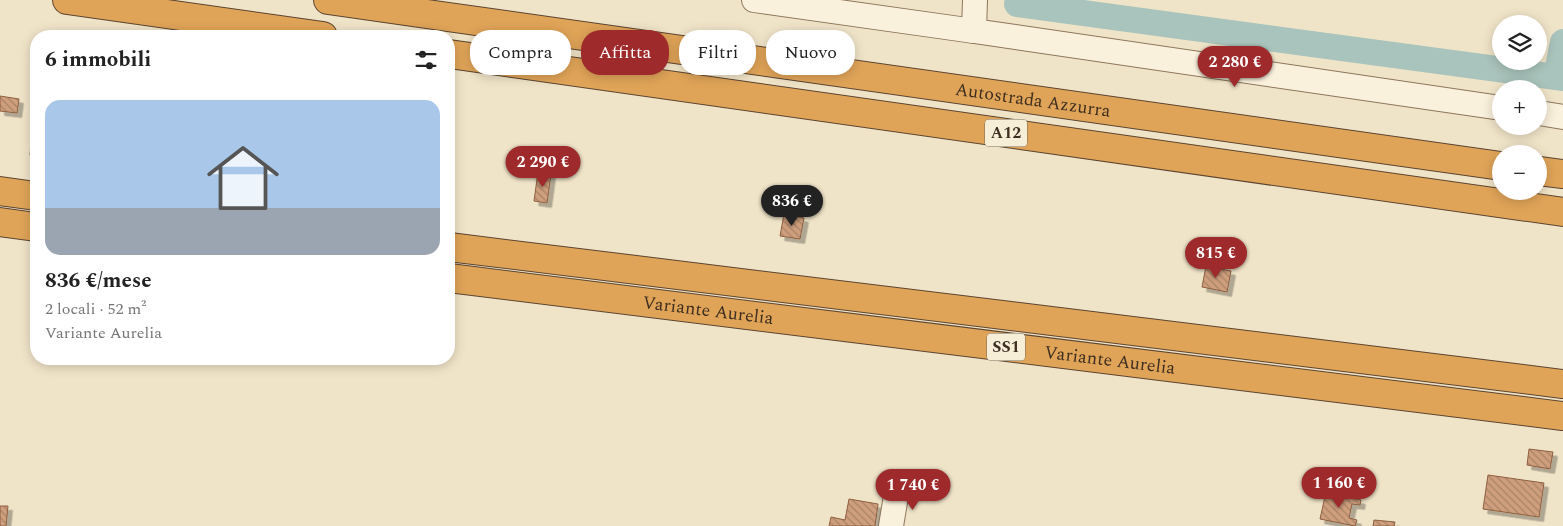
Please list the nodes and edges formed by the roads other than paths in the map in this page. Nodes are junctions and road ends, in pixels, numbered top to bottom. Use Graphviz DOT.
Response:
graph roads {
  1 [pos="67,0"];
  2 [pos="328,0"];
  3 [pos="754,0"];
  4 [pos="975,0"];
  5 [pos="280,30"];
  6 [pos="974,31"];
  7 [pos="455,55"];
  8 [pos="1492,107"];
  9 [pos="1547,114"];
  10 [pos="1563,117"];
  11 [pos="1492,165"];
  12 [pos="1547,172"];
  13 [pos="1563,174"];
  14 [pos="0,191"];
  15 [pos="30,195"];
  16 [pos="1563,212"];
  17 [pos="0,222"];
  18 [pos="30,226"];
  19 [pos="455,247"];
  20 [pos="455,279"];
  21 [pos="1563,384"];
  22 [pos="1563,416"];
  23 [pos="897,490"];
  24 [pos="891,526"];
  1 -- 5 [label="highway"];
  2 -- 11 [label="highway, Autostrada Azzurra / A12"];
  3 -- 6 [label="street"];
  4 -- 6 [label="street"];
  6 -- 8 [label="street"];
  7 -- 16 [label="highway, Autostrada Azzurra / A12"];
  9 -- 10 [label="street"];
  12 -- 13 [label="highway"];
  14 -- 15 [label="highway"];
  17 -- 18 [label="highway"];
  19 -- 21 [label="highway, Variante Aurelia / SS1"];
  20 -- 22 [label="highway, Variante Aurelia / SS1"];
  23 -- 24 [label="street"];
}
